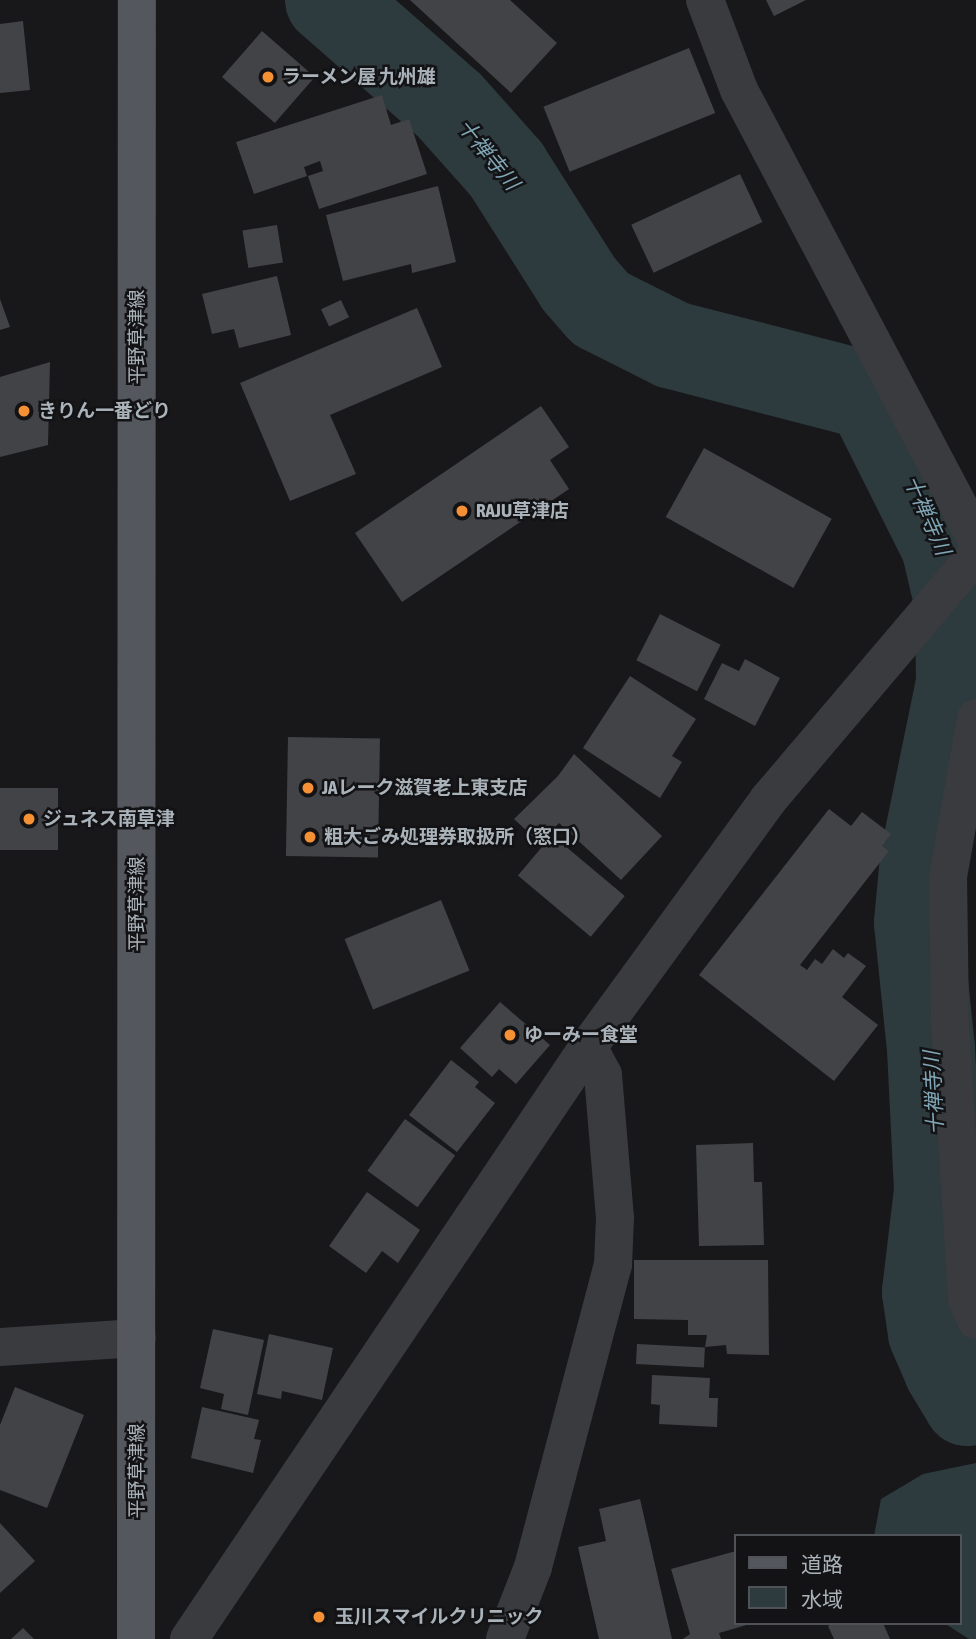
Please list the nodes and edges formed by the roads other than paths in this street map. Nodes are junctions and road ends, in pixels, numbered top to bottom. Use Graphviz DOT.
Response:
graph roads {
  1 [pos="137,0"];
  2 [pos="705,0"];
  3 [pos="972,554"];
  4 [pos="976,718"];
  5 [pos="588,1047"];
  6 [pos="976,1320"];
  7 [pos="137,1338"];
  8 [pos="0,1347"];
  9 [pos="136,1639"];
  10 [pos="189,1639"];
  11 [pos="505,1639"];
  1 -- 7 [label="main road, 平野草津線"];
  2 -- 3 [label="street"];
  3 -- 5 [label="street"];
  4 -- 6 [label="street"];
  5 -- 10 [label="street"];
  5 -- 11 [label="street"];
  7 -- 8 [label="street"];
  7 -- 9 [label="main road, 平野草津線"];
}
